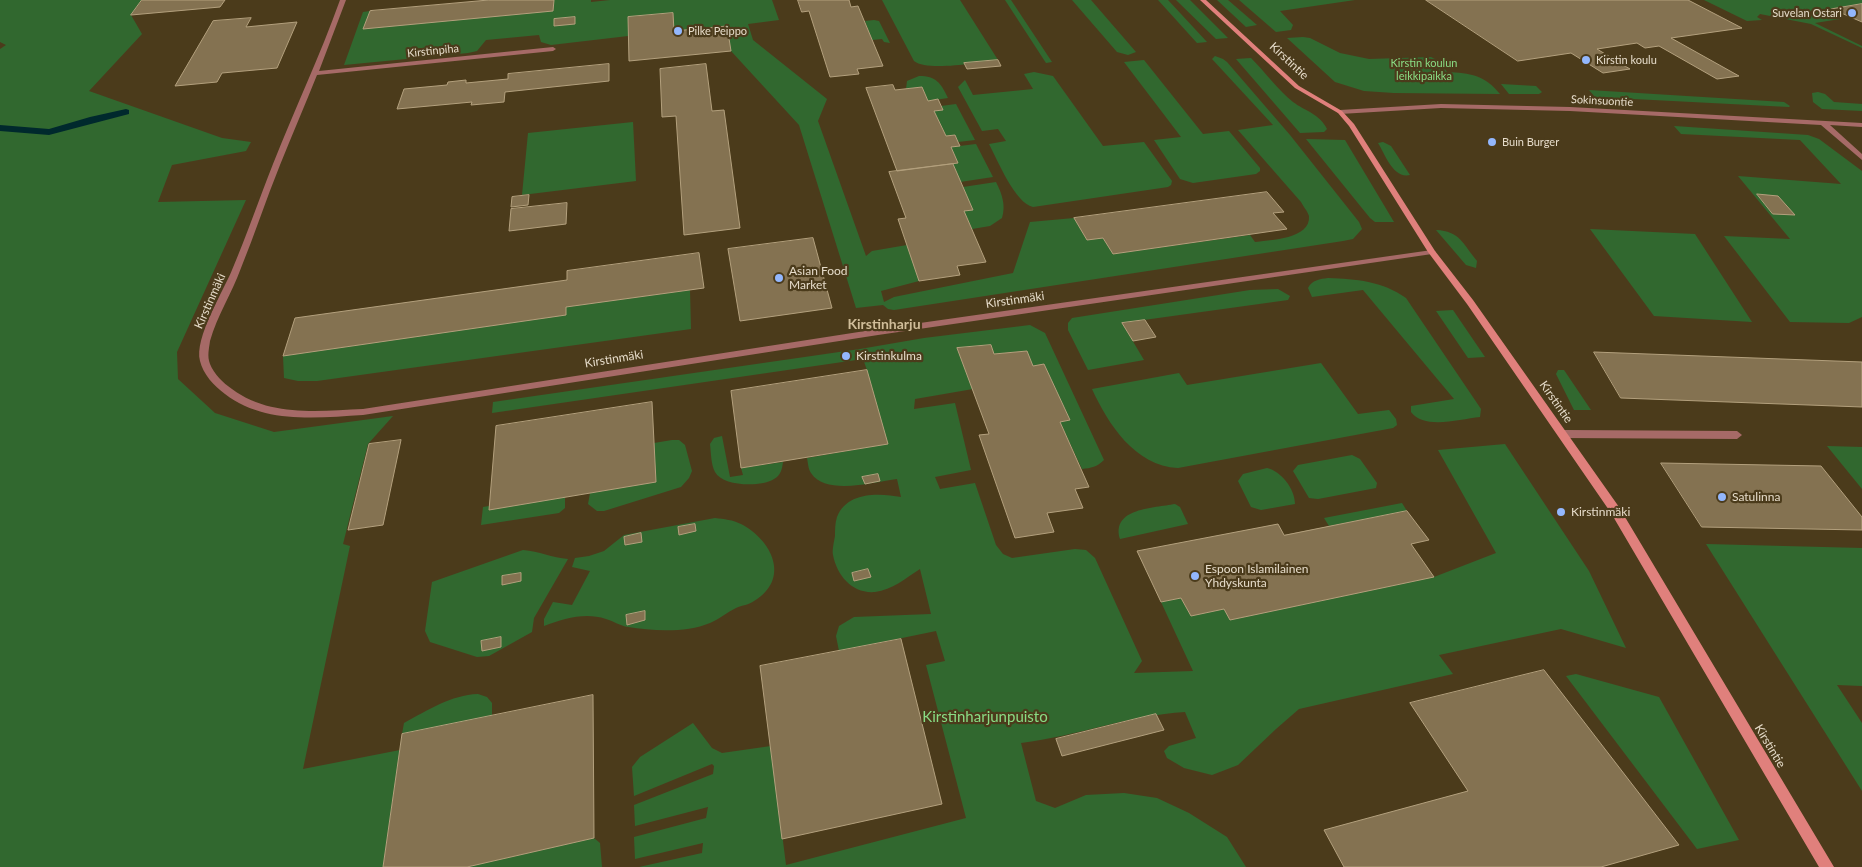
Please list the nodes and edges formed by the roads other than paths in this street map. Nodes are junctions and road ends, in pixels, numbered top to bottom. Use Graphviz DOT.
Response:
graph roads {
  1 [pos="343,0"];
  2 [pos="1204,0"];
  3 [pos="553,49"];
  4 [pos="314,73"];
  5 [pos="1340,112"];
  6 [pos="1823,123"];
  7 [pos="1862,125"];
  8 [pos="1862,158"];
  9 [pos="1432,252"];
  10 [pos="1564,434"];
  11 [pos="1737,436"];
  12 [pos="1827,867"];
  1 -- 4 [label="street, Kirstinmäki"];
  2 -- 5 [label="street, Kirstintie"];
  3 -- 4 [label="street, Kirstinpiha"];
  4 -- 9 [label="street, Kirstinmäki"];
  5 -- 6 [label="street, Sokinsuontie"];
  5 -- 9 [label="street, Kirstintie"];
  6 -- 7 [label="street, Sokinsuontie"];
  6 -- 8 [label="street"];
  9 -- 10 [label="street, Kirstintie"];
  10 -- 11 [label="street"];
  10 -- 12 [label="street, Kirstintie"];
}
